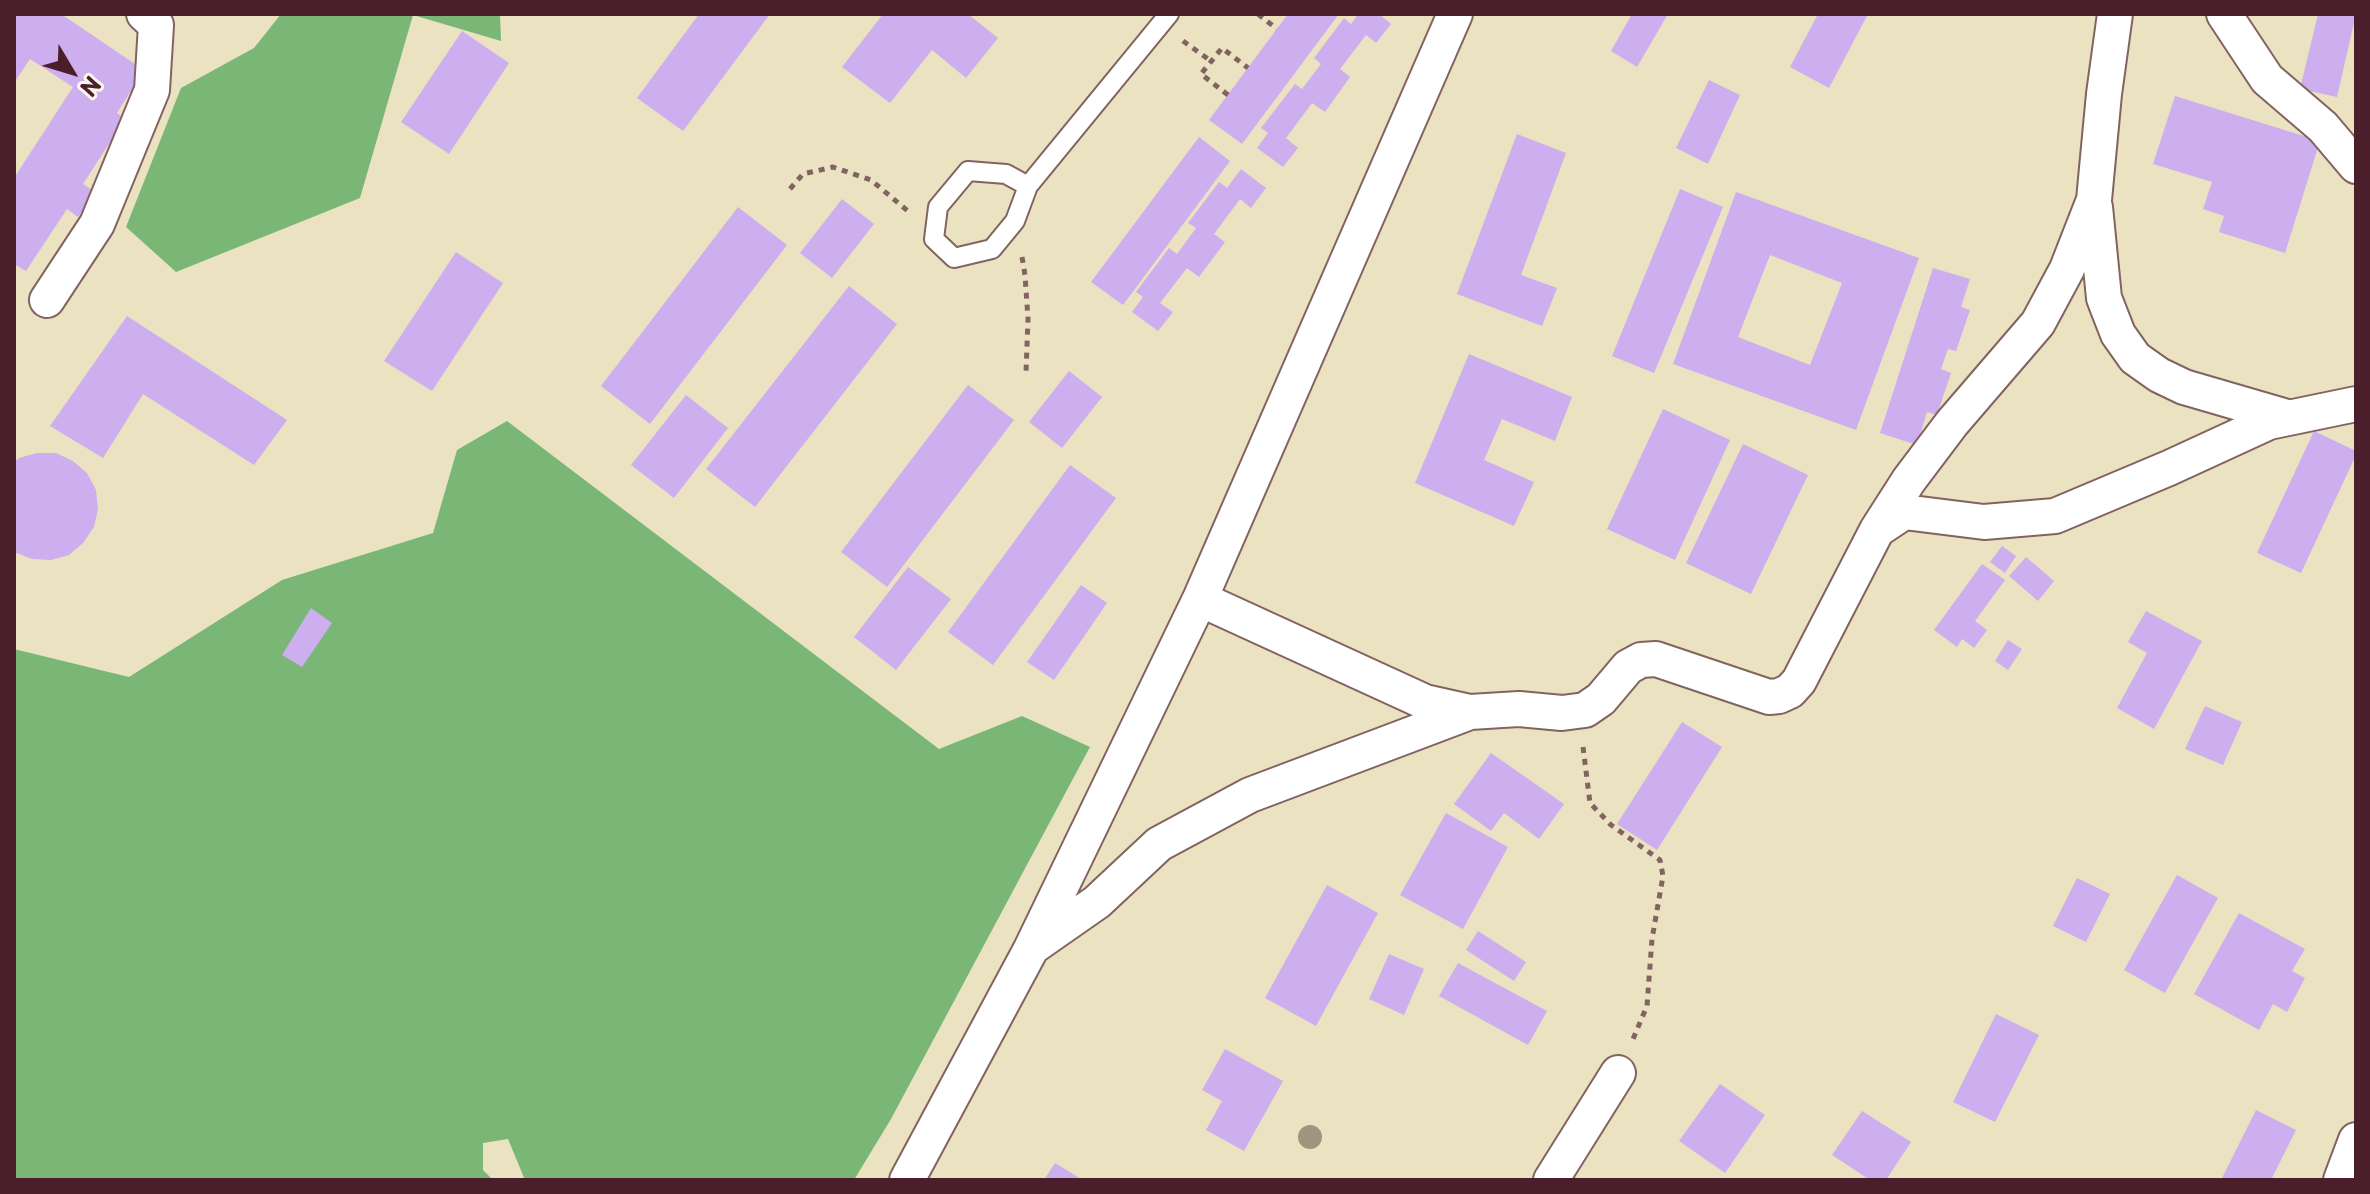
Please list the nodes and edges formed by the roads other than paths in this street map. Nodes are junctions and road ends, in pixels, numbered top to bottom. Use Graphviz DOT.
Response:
graph roads {
  1 [pos="144,14"];
  2 [pos="1169,14"];
  3 [pos="1455,14"];
  4 [pos="2115,14"];
  5 [pos="2224,14"];
  6 [pos="2356,166"];
  7 [pos="1028,186"];
  8 [pos="2094,200"];
  9 [pos="47,300"];
  10 [pos="2356,404"];
  11 [pos="2287,417"];
  12 [pos="1877,530"];
  13 [pos="1200,599"];
  14 [pos="1470,712"];
  15 [pos="1031,949"];
  16 [pos="1618,1073"];
  17 [pos="2356,1140"];
  18 [pos="907,1180"];
  19 [pos="1551,1180"];
  20 [pos="2341,1180"];
  1 -- 9 [label="street"];
  2 -- 7 [label="lane"];
  3 -- 13 [label="street"];
  4 -- 8 [label="street"];
  5 -- 6 [label="street"];
  7 -- 7 [label="lane"];
  8 -- 11 [label="street"];
  8 -- 12 [label="street"];
  10 -- 11 [label="street"];
  11 -- 12 [label="street"];
  12 -- 14 [label="street"];
  13 -- 14 [label="street"];
  13 -- 15 [label="street"];
  14 -- 15 [label="street"];
  15 -- 18 [label="street"];
  16 -- 19 [label="street"];
  17 -- 20 [label="street"];
}
